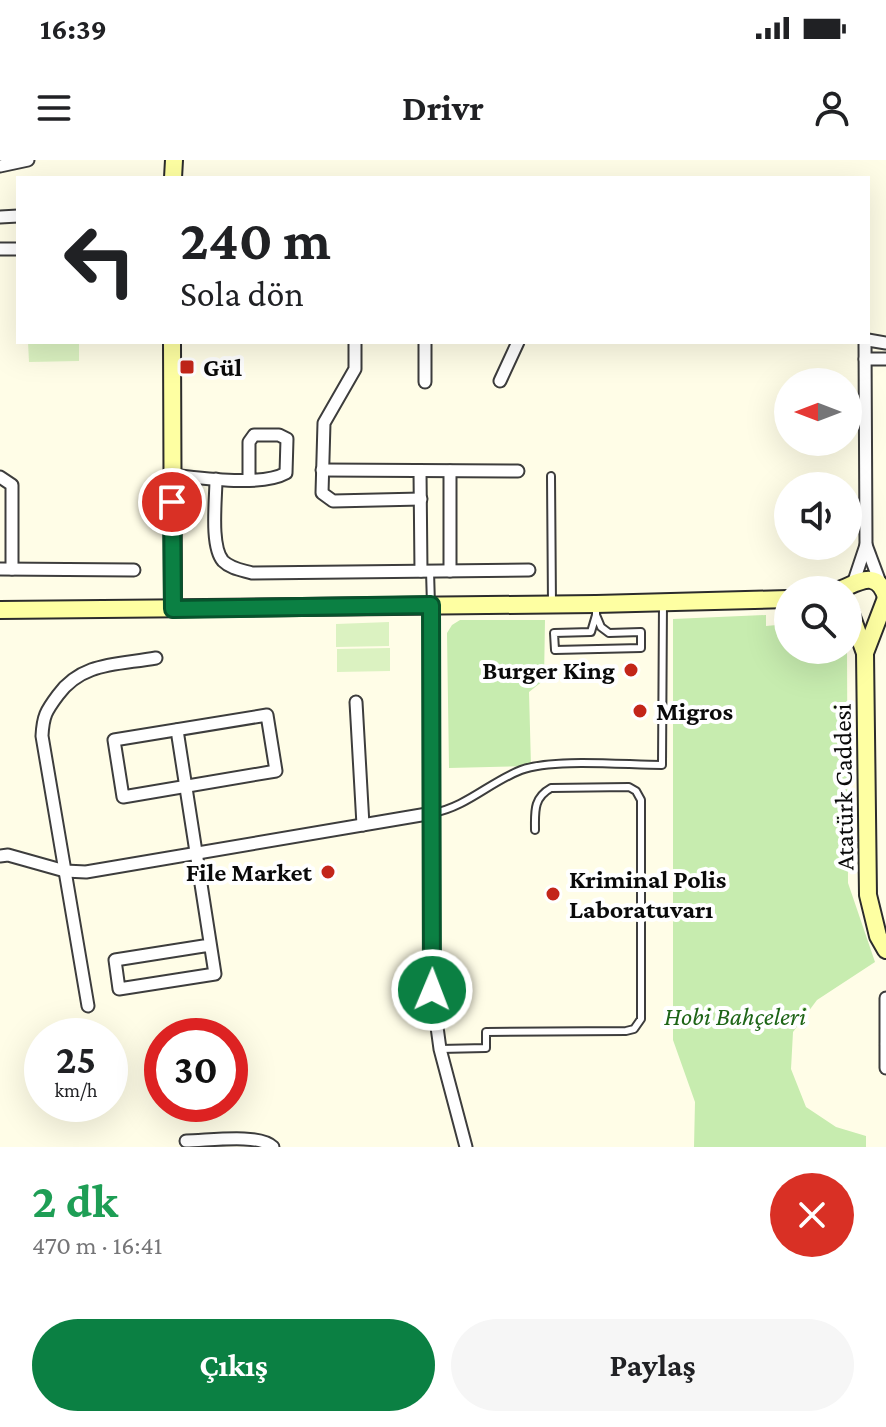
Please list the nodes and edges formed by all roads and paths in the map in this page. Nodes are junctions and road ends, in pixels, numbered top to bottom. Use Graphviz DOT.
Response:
graph roads {
  1 [pos="28,160"];
  2 [pos="0,166"];
  3 [pos="172,344"];
  4 [pos="355,344"];
  5 [pos="425,344"];
  6 [pos="517,344"];
  7 [pos="866,344"];
  8 [pos="865,359"];
  9 [pos="886,359"];
  10 [pos="500,381"];
  11 [pos="425,382"];
  12 [pos="322,470"];
  13 [pos="420,471"];
  14 [pos="450,471"];
  15 [pos="518,471"];
  16 [pos="172,475"];
  17 [pos="551,476"];
  18 [pos="0,477"];
  19 [pos="216,479"];
  20 [pos="249,479"];
  21 [pos="421,499"];
  22 [pos="866,545"];
  23 [pos="6,569"];
  24 [pos="134,570"];
  25 [pos="529,570"];
  26 [pos="426,571"];
  27 [pos="450,571"];
  28 [pos="853,576"];
  29 [pos="862,581"];
  30 [pos="774,599"];
  31 [pos="884,599"];
  32 [pos="663,602"];
  33 [pos="431,605"];
  34 [pos="552,605"];
  35 [pos="173,609"];
  36 [pos="0,610"];
  37 [pos="596,610"];
  38 [pos="862,618"];
  39 [pos="862,645"];
  40 [pos="865,653"];
  41 [pos="156,658"];
  42 [pos="356,702"];
  43 [pos="177,730"];
  44 [pos="185,787"];
  45 [pos="433,813"];
  46 [pos="363,825"];
  47 [pos="535,830"];
  48 [pos="194,854"];
  49 [pos="0,856"];
  50 [pos="65,871"];
  51 [pos="875,920"];
  52 [pos="886,933"];
  53 [pos="210,945"];
  54 [pos="886,950"];
  55 [pos="886,998"];
  56 [pos="88,1006"];
  57 [pos="886,1044"];
  58 [pos="440,1049"];
  59 [pos="886,1068"];
  60 [pos="186,1141"];
  61 [pos="273,1147"];
  62 [pos="466,1147"];
  1 -- 2 [label="street"];
  3 -- 16 [label="street"];
  4 -- 12 [label="street"];
  5 -- 11 [label="street"];
  6 -- 10 [label="street"];
  7 -- 8 [label="street"];
  8 -- 9 [label="street"];
  8 -- 22 [label="street"];
  12 -- 13 [label="street"];
  12 -- 21 [label="street"];
  13 -- 14 [label="street"];
  13 -- 21 [label="street"];
  14 -- 15 [label="street"];
  14 -- 27 [label="street"];
  16 -- 19 [label="street"];
  16 -- 35 [label="street"];
  17 -- 34 [label="lane"];
  18 -- 23 [label="street"];
  19 -- 20 [label="street"];
  19 -- 26 [label="street"];
  20 -- 20 [label="street"];
  21 -- 26 [label="street"];
  22 -- 28 [label="street"];
  22 -- 31 [label="street"];
  23 -- 24 [label="street"];
  25 -- 27 [label="street"];
  26 -- 27 [label="street"];
  26 -- 33 [label="lane"];
  29 -- 31 [label="street"];
  30 -- 32 [label="street"];
  31 -- 38 [label="street"];
  31 -- 40 [label="street"];
  32 -- 37 [label="street"];
  32 -- 45 [label="lane"];
  33 -- 34 [label="street"];
  33 -- 35 [label="street"];
  33 -- 45 [label="street"];
  34 -- 37 [label="street"];
  35 -- 36 [label="street"];
  37 -- 37 [label="lane"];
  39 -- 40 [label="street"];
  40 -- 51 [label="street, Atatürk Caddesi"];
  41 -- 50 [label="street"];
  42 -- 46 [label="street"];
  43 -- 44 [label="street"];
  43 -- 44 [label="street"];
  43 -- 44 [label="street"];
  44 -- 48 [label="street"];
  45 -- 46 [label="street"];
  45 -- 58 [label="street"];
  46 -- 48 [label="street"];
  47 -- 58 [label="lane"];
  48 -- 50 [label="street"];
  48 -- 53 [label="street"];
  49 -- 50 [label="street"];
  50 -- 56 [label="street"];
  51 -- 52 [label="street, Atatürk Caddesi"];
  51 -- 54 [label="street, Atatürk Caddesi"];
  53 -- 53 [label="street"];
  55 -- 57 [label="street"];
  57 -- 59 [label="street"];
  58 -- 62 [label="street"];
  60 -- 61 [label="street"];
}
